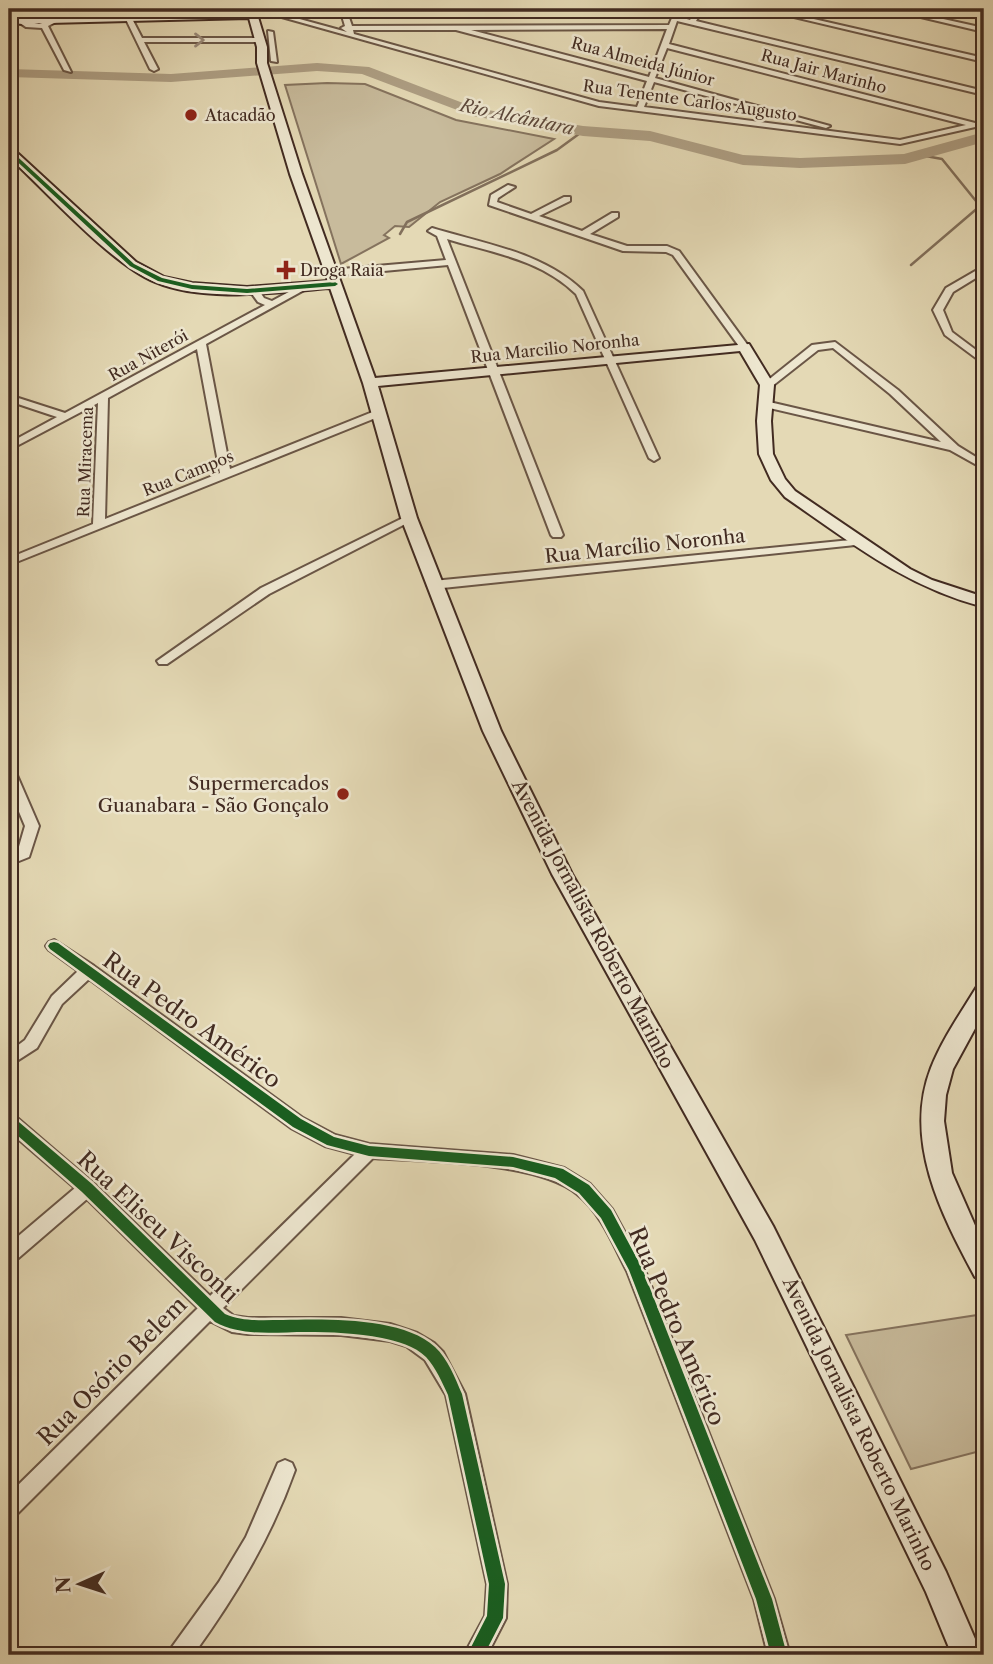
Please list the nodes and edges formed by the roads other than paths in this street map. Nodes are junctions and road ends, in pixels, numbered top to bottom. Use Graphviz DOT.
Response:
graph roads {
  1 [pos="290,9"];
  2 [pos="343,9"];
  3 [pos="664,9"];
  4 [pos="700,9"];
  5 [pos="763,9"];
  6 [pos="890,9"];
  7 [pos="40,11"];
  8 [pos="272,11"];
  9 [pos="252,12"];
  10 [pos="126,13"];
  11 [pos="675,18"];
  12 [pos="59,19"];
  13 [pos="9,21"];
  14 [pos="693,21"];
  15 [pos="21,22"];
  16 [pos="44,26"];
  17 [pos="672,27"];
  18 [pos="457,28"];
  19 [pos="984,30"];
  20 [pos="270,32"];
  21 [pos="351,32"];
  22 [pos="138,40"];
  23 [pos="260,40"];
  24 [pos="665,45"];
  25 [pos="984,60"];
  26 [pos="275,61"];
  27 [pos="154,69"];
  28 [pos="68,70"];
  29 [pos="652,78"];
  30 [pos="984,93"];
  31 [pos="640,109"];
  32 [pos="804,120"];
  33 [pos="980,124"];
  34 [pos="792,129"];
  35 [pos="861,137"];
  36 [pos="9,151"];
  37 [pos="511,187"];
  38 [pos="567,199"];
  39 [pos="615,215"];
  40 [pos="533,216"];
  41 [pos="583,234"];
  42 [pos="656,238"];
  43 [pos="638,250"];
  44 [pos="450,262"];
  45 [pos="984,269"];
  46 [pos="332,279"];
  47 [pos="301,289"];
  48 [pos="255,291"];
  49 [pos="273,305"];
  50 [pos="201,343"];
  51 [pos="744,347"];
  52 [pos="608,360"];
  53 [pos="984,361"];
  54 [pos="493,372"];
  55 [pos="370,383"];
  56 [pos="767,385"];
  57 [pos="9,398"];
  58 [pos="103,398"];
  59 [pos="765,404"];
  60 [pos="379,413"];
  61 [pos="65,416"];
  62 [pos="9,447"];
  63 [pos="954,448"];
  64 [pos="654,458"];
  65 [pos="984,466"];
  66 [pos="226,474"];
  67 [pos="409,518"];
  68 [pos="99,527"];
  69 [pos="556,535"];
  70 [pos="861,542"];
  71 [pos="9,562"];
  72 [pos="433,585"];
  73 [pos="984,602"];
  74 [pos="163,661"];
  75 [pos="9,773"];
  76 [pos="9,860"];
  77 [pos="54,946"];
  78 [pos="89,970"];
  79 [pos="984,994"];
  80 [pos="9,1060"];
  81 [pos="9,1121"];
  82 [pos="369,1151"];
  83 [pos="88,1188"];
  84 [pos="9,1255"];
  85 [pos="984,1269"];
  86 [pos="210,1308"];
  87 [pos="285,1470"];
  88 [pos="9,1508"];
  89 [pos="180,1655"];
  90 [pos="475,1655"];
  91 [pos="779,1655"];
  92 [pos="967,1655"];
  1 -- 8 [label="main road"];
  2 -- 21 [label="street"];
  3 -- 11 [label="street"];
  4 -- 14 [label="street"];
  5 -- 25 [label="street"];
  6 -- 19 [label="street"];
  7 -- 12 [label="street"];
  7 -- 15 [label="street"];
  8 -- 9 [label="main road"];
  8 -- 20 [label="main road"];
  8 -- 21 [label="street, Rua Tenente Carlos Augusto"];
  9 -- 10 [label="main road"];
  9 -- 23 [label="main road, Avenida Jornalista Roberto Marinho"];
  10 -- 12 [label="main road"];
  10 -- 22 [label="street"];
  11 -- 14 [label="street"];
  11 -- 17 [label="street"];
  12 -- 15 [label="main road"];
  12 -- 16 [label="street"];
  13 -- 15 [label="main road"];
  14 -- 30 [label="street"];
  15 -- 16 [label="street"];
  16 -- 28 [label="street"];
  17 -- 18 [label="street"];
  17 -- 24 [label="street"];
  18 -- 21 [label="street"];
  18 -- 29 [label="street, Rua Almeida Júnior"];
  20 -- 23 [label="main road"];
  20 -- 26 [label="street"];
  21 -- 31 [label="street, Rua Tenente Carlos Augusto"];
  22 -- 23 [label="street, one-way"];
  22 -- 27 [label="street"];
  23 -- 46 [label="main road, Avenida Jornalista Roberto Marinho"];
  24 -- 29 [label="street"];
  24 -- 33 [label="street, Rua Jair Marinho"];
  29 -- 31 [label="street"];
  29 -- 32 [label="street, Rua Almeida Júnior"];
  31 -- 34 [label="street, Rua Tenente Carlos Augusto"];
  32 -- 34 [label="street"];
  32 -- 35 [label="street, Rua Almeida Júnior"];
  33 -- 35 [label="street, Rua Tenente Carlos Augusto"];
  34 -- 35 [label="street, Rua Tenente Carlos Augusto"];
  36 -- 48 [label="main road"];
  37 -- 40 [label="street"];
  38 -- 40 [label="street"];
  39 -- 41 [label="street"];
  40 -- 41 [label="street"];
  41 -- 43 [label="street"];
  42 -- 43 [label="street"];
  43 -- 51 [label="street"];
  44 -- 46 [label="street"];
  44 -- 52 [label="street"];
  44 -- 54 [label="street"];
  45 -- 53 [label="street"];
  46 -- 47 [label="main road"];
  46 -- 55 [label="main road, Avenida Jornalista Roberto Marinho"];
  47 -- 48 [label="main road"];
  47 -- 49 [label="street, Rua Niterói"];
  48 -- 49 [label="street"];
  49 -- 50 [label="street, Rua Niterói"];
  50 -- 58 [label="street, Rua Niterói"];
  50 -- 66 [label="street"];
  51 -- 52 [label="main road, Rua Marcilio Noronha"];
  51 -- 56 [label="main road"];
  52 -- 54 [label="main road, Rua Marcilio Noronha"];
  52 -- 64 [label="street"];
  54 -- 55 [label="main road, Rua Marcilio Noronha"];
  54 -- 69 [label="street"];
  55 -- 60 [label="main road, Avenida Jornalista Roberto Marinho"];
  56 -- 59 [label="main road"];
  56 -- 63 [label="street"];
  57 -- 61 [label="street"];
  58 -- 61 [label="street, Rua Niterói"];
  58 -- 68 [label="street, Rua Miracema"];
  59 -- 63 [label="street"];
  59 -- 70 [label="main road"];
  60 -- 66 [label="street, Rua Campos"];
  60 -- 67 [label="main road, Avenida Jornalista Roberto Marinho"];
  61 -- 62 [label="street, Rua Niterói"];
  63 -- 65 [label="street"];
  66 -- 68 [label="street, Rua Campos"];
  67 -- 72 [label="main road, Avenida Jornalista Roberto Marinho"];
  67 -- 74 [label="street"];
  68 -- 71 [label="street, Rua Campos"];
  70 -- 72 [label="street, Rua Marcílio Noronha"];
  70 -- 73 [label="main road"];
  72 -- 92 [label="main road, Avenida Jornalista Roberto Marinho"];
  75 -- 76 [label="street"];
  77 -- 78 [label="street, Rua Pedro Américo"];
  78 -- 80 [label="street"];
  78 -- 82 [label="street, Rua Pedro Américo"];
  79 -- 85 [label="main road"];
  81 -- 83 [label="street, Rua Eliseu Visconti"];
  82 -- 86 [label="street, Rua Osório Belem"];
  82 -- 91 [label="street, Rua Pedro Américo"];
  83 -- 84 [label="street"];
  83 -- 86 [label="street, Rua Eliseu Visconti"];
  86 -- 88 [label="street, Rua Osório Belem"];
  86 -- 90 [label="street, Rua Eliseu Visconti"];
  87 -- 89 [label="street"];
}
